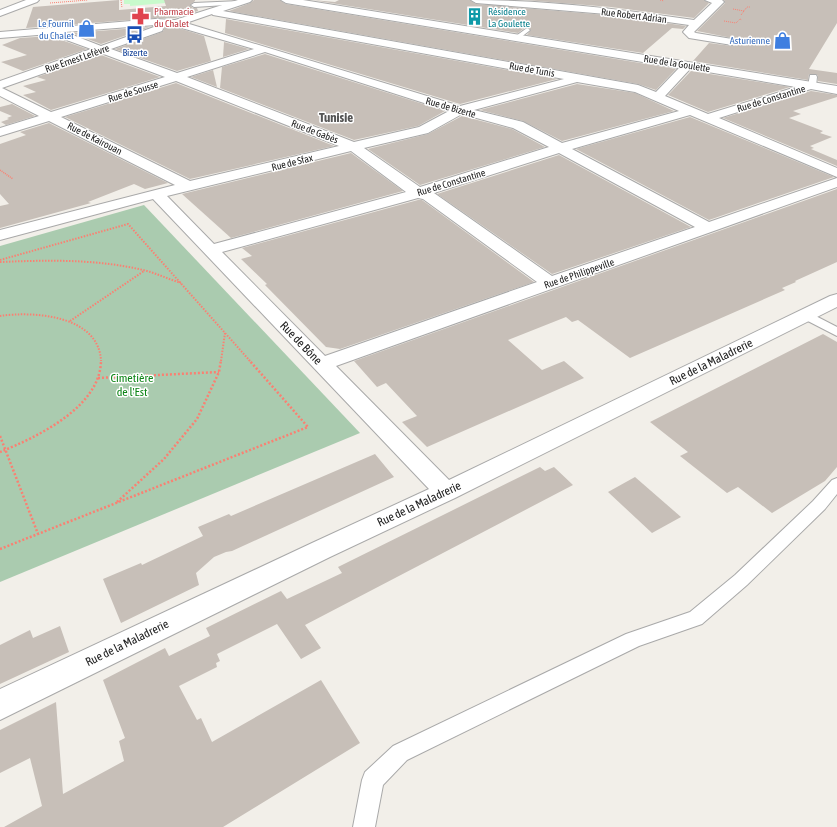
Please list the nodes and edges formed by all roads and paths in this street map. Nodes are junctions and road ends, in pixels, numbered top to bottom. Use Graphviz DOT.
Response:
graph roads {
  1 [pos="88,0"];
  2 [pos="121,0"];
  3 [pos="286,0"];
  4 [pos="476,0"];
  5 [pos="660,0"];
  6 [pos="710,0"];
  7 [pos="664,1"];
  8 [pos="25,2"];
  9 [pos="243,2"];
  10 [pos="194,5"];
  11 [pos="122,8"];
  12 [pos="744,11"];
  13 [pos="213,12"];
  14 [pos="0,13"];
  15 [pos="741,15"];
  16 [pos="742,20"];
  17 [pos="176,23"];
  18 [pos="696,23"];
  19 [pos="736,23"];
  20 [pos="52,30"];
  21 [pos="527,30"];
  22 [pos="0,35"];
  23 [pos="518,38"];
  24 [pos="732,42"];
  25 [pos="265,49"];
  26 [pos="101,50"];
  27 [pos="688,65"];
  28 [pos="177,77"];
  29 [pos="580,78"];
  30 [pos="813,81"];
  31 [pos="0,85"];
  32 [pos="837,90"];
  33 [pos="0,91"];
  34 [pos="658,97"];
  35 [pos="460,110"];
  36 [pos="692,112"];
  37 [pos="52,116"];
  38 [pos="707,118"];
  39 [pos="0,132"];
  40 [pos="354,147"];
  41 [pos="560,148"];
  42 [pos="0,170"];
  43 [pos="837,173"];
  44 [pos="13,179"];
  45 [pos="837,182"];
  46 [pos="190,186"];
  47 [pos="418,193"];
  48 [pos="156,194"];
  49 [pos="709,228"];
  50 [pos="0,235"];
  51 [pos="210,250"];
  52 [pos="0,261"];
  53 [pos="144,270"];
  54 [pos="181,283"];
  55 [pos="550,283"];
  56 [pos="837,300"];
  57 [pos="806,315"];
  58 [pos="0,316"];
  59 [pos="70,321"];
  60 [pos="225,332"];
  61 [pos="837,332"];
  62 [pos="321,364"];
  63 [pos="219,372"];
  64 [pos="98,378"];
  65 [pos="0,436"];
  66 [pos="5,450"];
  67 [pos="0,452"];
  68 [pos="837,484"];
  69 [pos="446,492"];
  70 [pos="115,504"];
  71 [pos="38,534"];
  72 [pos="0,549"];
  73 [pos="0,705"];
  74 [pos="364,827"];
  1 -- 8 [label="path"];
  2 -- 11 [label="path"];
  3 -- 23 [label="street, Rue de la Goulette"];
  4 -- 18 [label="street, Rue Robert Adrian"];
  5 -- 7 [label="path"];
  6 -- 18 [label="street"];
  8 -- 14 [label="street"];
  9 -- 10 [label="lane"];
  9 -- 13 [label="street, Rue Ernest Lefèvre"];
  12 -- 15 [label="path"];
  13 -- 17 [label="street, Rue Ernest Lefèvre"];
  13 -- 29 [label="street, Rue de Tunis"];
  16 -- 19 [label="path"];
  17 -- 20 [label="street"];
  17 -- 25 [label="street, Rue de Bizerte"];
  17 -- 26 [label="street, Rue Ernest Lefèvre"];
  18 -- 24 [label="street"];
  20 -- 22 [label="street"];
  20 -- 26 [label="street, Rue de Gabès"];
  21 -- 23 [label="lane"];
  23 -- 27 [label="street, Rue de la Goulette"];
  25 -- 28 [label="street, Rue de Sousse"];
  25 -- 35 [label="street, Rue de Bizerte"];
  26 -- 28 [label="street, Rue de Gabès"];
  26 -- 31 [label="street, Rue Ernest Lefèvre"];
  27 -- 30 [label="street, Rue de la Goulette"];
  27 -- 34 [label="street"];
  28 -- 37 [label="street, Rue de Sousse"];
  28 -- 40 [label="street, Rue de Gabès"];
  29 -- 34 [label="street, Rue de Tunis"];
  29 -- 35 [label="street, Rue de Sfax"];
  30 -- 32 [label="street, Rue de la Goulette"];
  30 -- 38 [label="street, Rue de Constantine"];
  33 -- 37 [label="street, Rue de Kairouan"];
  34 -- 36 [label="street, Rue de Tunis"];
  35 -- 40 [label="street, Rue de Sfax"];
  35 -- 41 [label="street, Rue de Bizerte"];
  36 -- 38 [label="street, Rue de Tunis"];
  36 -- 41 [label="street, Rue de Constantine"];
  37 -- 39 [label="street, Rue de Sousse"];
  37 -- 46 [label="street, Rue de Kairouan"];
  38 -- 43 [label="street, Rue de Tunis"];
  40 -- 46 [label="street, Rue de Sfax"];
  40 -- 47 [label="street, Rue de Gabès"];
  41 -- 47 [label="street, Rue de Constantine"];
  41 -- 49 [label="street, Rue de Bizerte"];
  42 -- 44 [label="path"];
  45 -- 49 [label="street, Rue de Philippeville"];
  46 -- 48 [label="street, Rue de Sfax"];
  47 -- 51 [label="street, Rue de Constantine"];
  47 -- 55 [label="street, Rue de Gabès"];
  48 -- 50 [label="street, Rue de Sfax"];
  48 -- 51 [label="street, Rue de Bône"];
  49 -- 55 [label="street, Rue de Philippeville"];
  51 -- 62 [label="street, Rue de Bône"];
  52 -- 53 [label="path"];
  52 -- 54 [label="path"];
  53 -- 54 [label="path"];
  53 -- 59 [label="path"];
  54 -- 60 [label="path"];
  55 -- 62 [label="street, Rue de Philippeville"];
  56 -- 57 [label="street, Rue de la Maladrerie"];
  57 -- 61 [label="lane"];
  57 -- 69 [label="street, Rue de la Maladrerie"];
  58 -- 59 [label="path"];
  59 -- 64 [label="path"];
  60 -- 63 [label="path"];
  60 -- 70 [label="path"];
  62 -- 69 [label="street, Rue de Bône"];
  63 -- 64 [label="path"];
  63 -- 70 [label="path"];
  64 -- 66 [label="path"];
  65 -- 66 [label="path"];
  66 -- 67 [label="path"];
  66 -- 71 [label="path"];
  68 -- 74 [label="lane"];
  69 -- 73 [label="street, Rue de la Maladrerie"];
  70 -- 71 [label="path"];
  71 -- 72 [label="path"];
}
